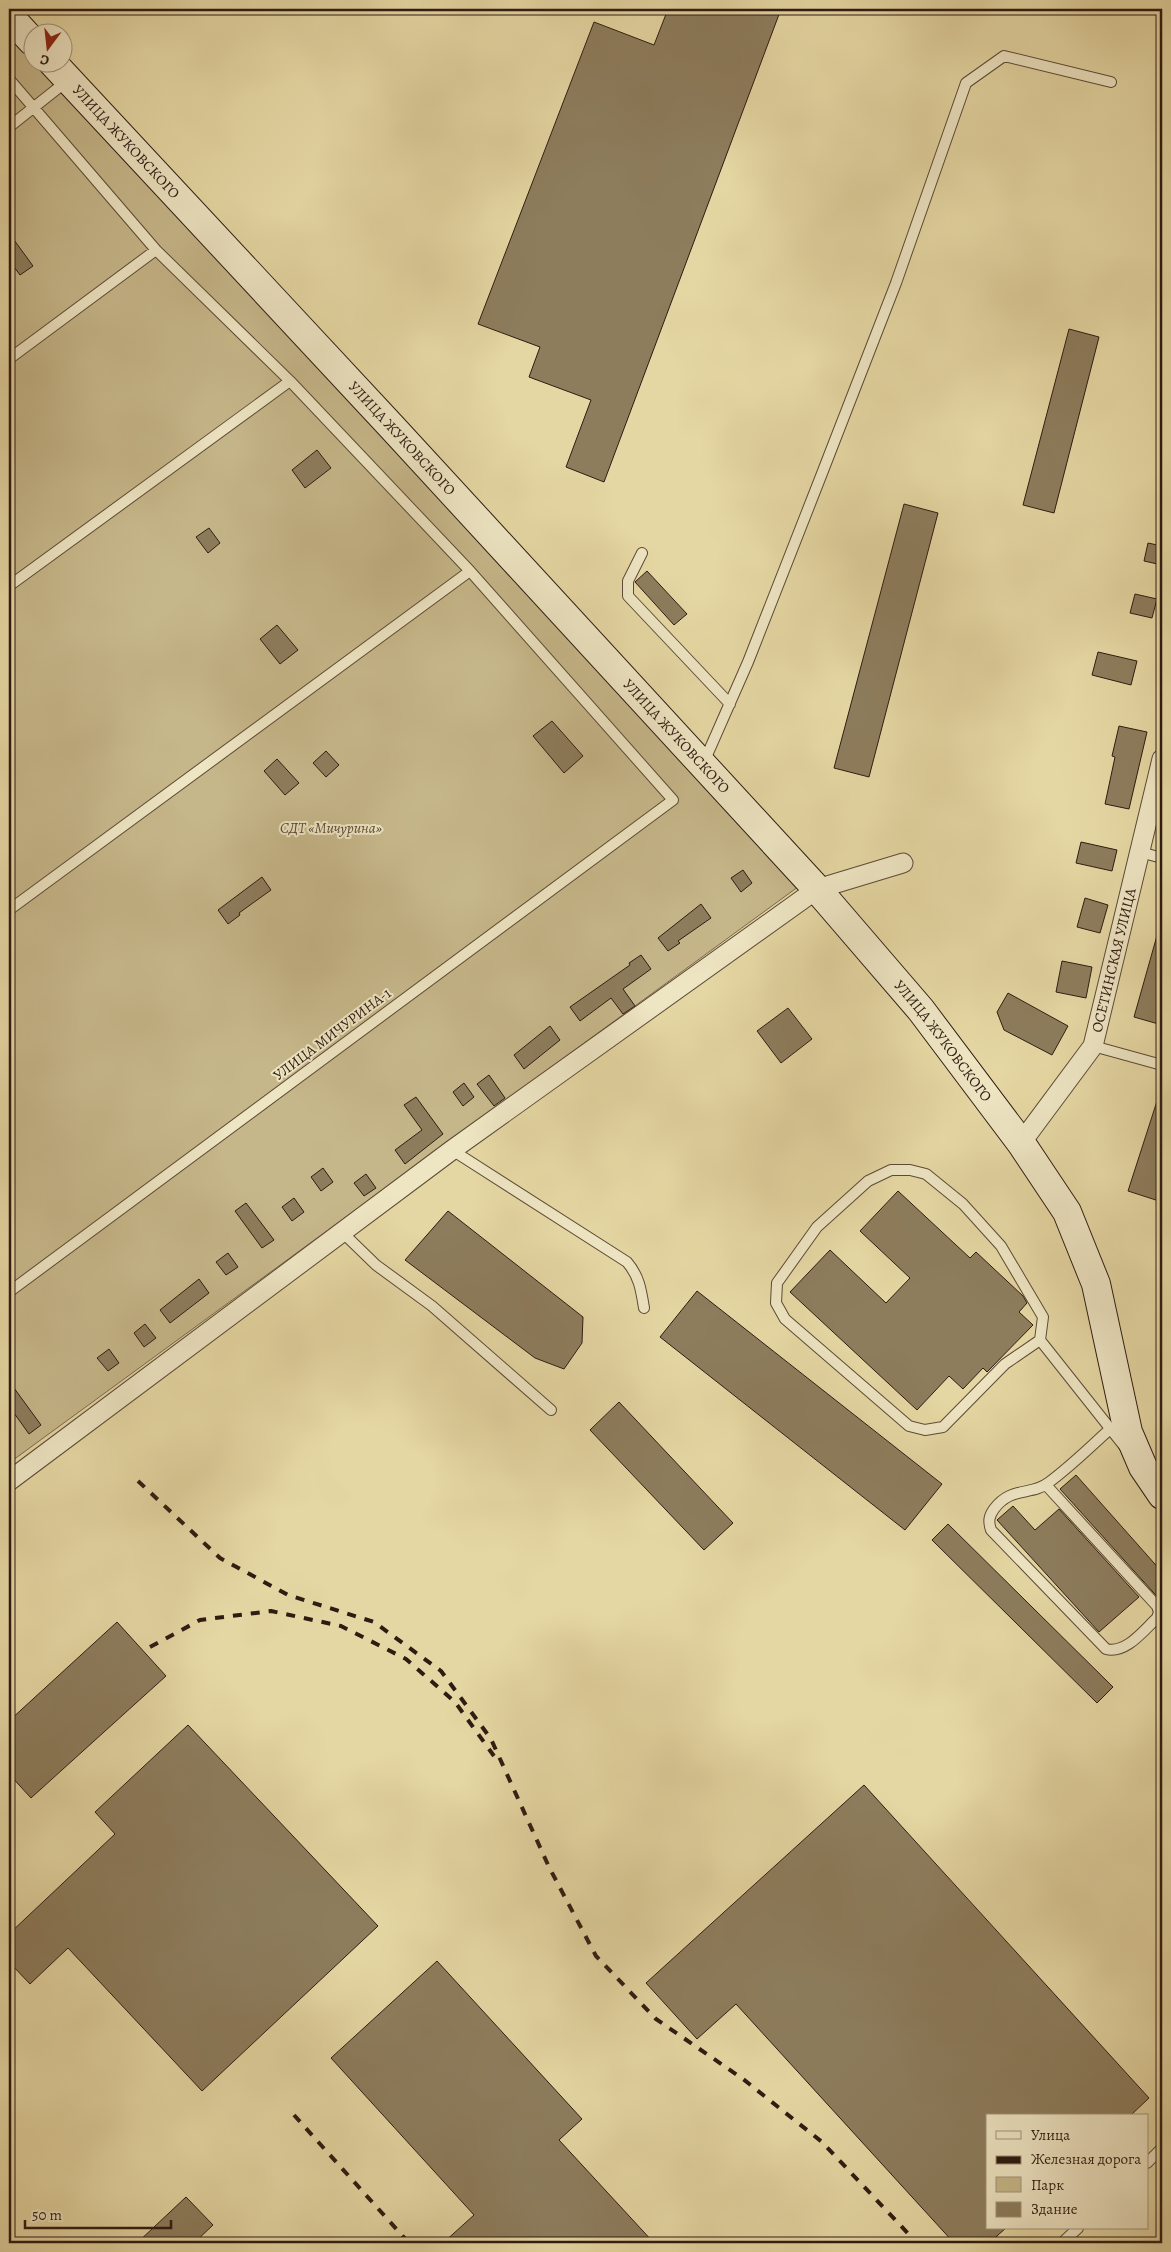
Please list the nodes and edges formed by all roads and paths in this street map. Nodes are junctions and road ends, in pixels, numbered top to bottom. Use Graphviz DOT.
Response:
graph roads {
  1 [pos="9,16"];
  2 [pos="22,31"];
  3 [pos="60,72"];
  4 [pos="9,79"];
  5 [pos="1111,82"];
  6 [pos="34,108"];
  7 [pos="9,127"];
  8 [pos="156,250"];
  9 [pos="9,359"];
  10 [pos="290,382"];
  11 [pos="642,553"];
  12 [pos="470,571"];
  13 [pos="9,586"];
  14 [pos="730,704"];
  15 [pos="1162,759"];
  16 [pos="703,766"];
  17 [pos="1140,852"];
  18 [pos="1162,858"];
  19 [pos="903,863"];
  20 [pos="817,889"];
  21 [pos="9,910"];
  22 [pos="1093,1046"];
  23 [pos="1162,1065"];
  24 [pos="1021,1143"];
  25 [pos="452,1150"];
  26 [pos="342,1232"];
  27 [pos="9,1292"];
  28 [pos="644,1308"];
  29 [pos="1040,1340"];
  30 [pos="551,1410"];
  31 [pos="1109,1430"];
  32 [pos="1143,1467"];
  33 [pos="9,1481"];
  34 [pos="1046,1485"];
  35 [pos="1162,1495"];
  36 [pos="1162,2148"];
  37 [pos="1148,2162"];
  38 [pos="1076,2230"];
  39 [pos="1062,2243"];
  1 -- 2 [label="main road"];
  3 -- 6 [label="lane"];
  3 -- 16 [label="main road, УЛИЦА ЖУКОВСКОГО"];
  4 -- 6 [label="lane"];
  5 -- 14 [label="lane"];
  6 -- 7 [label="lane"];
  6 -- 8 [label="lane"];
  8 -- 9 [label="lane"];
  8 -- 10 [label="lane"];
  10 -- 12 [label="lane"];
  10 -- 13 [label="lane"];
  11 -- 14 [label="lane"];
  12 -- 21 [label="lane"];
  12 -- 27 [label="lane, УЛИЦА МИЧУРИНА-1"];
  14 -- 16 [label="lane"];
  15 -- 17 [label="street, ОСЕТИНСКАЯ УЛИЦА"];
  16 -- 20 [label="main road, УЛИЦА ЖУКОВСКОГО"];
  17 -- 18 [label="lane"];
  17 -- 22 [label="street, ОСЕТИНСКАЯ УЛИЦА"];
  19 -- 20 [label="street"];
  20 -- 24 [label="main road, УЛИЦА ЖУКОВСКОГО"];
  20 -- 25 [label="street"];
  22 -- 23 [label="lane"];
  22 -- 24 [label="street, ОСЕТИНСКАЯ УЛИЦА"];
  24 -- 32 [label="main road, УЛИЦА ЖУКОВСКОГО"];
  25 -- 26 [label="street"];
  25 -- 28 [label="lane"];
  26 -- 30 [label="lane"];
  26 -- 33 [label="street"];
  29 -- 29 [label="lane"];
  29 -- 31 [label="lane"];
  31 -- 32 [label="lane"];
  31 -- 34 [label="lane"];
  32 -- 35 [label="main road, УЛИЦА ЖУКОВСКОГО"];
  34 -- 34 [label="lane"];
  36 -- 37 [label="lane"];
  38 -- 39 [label="lane"];
}
